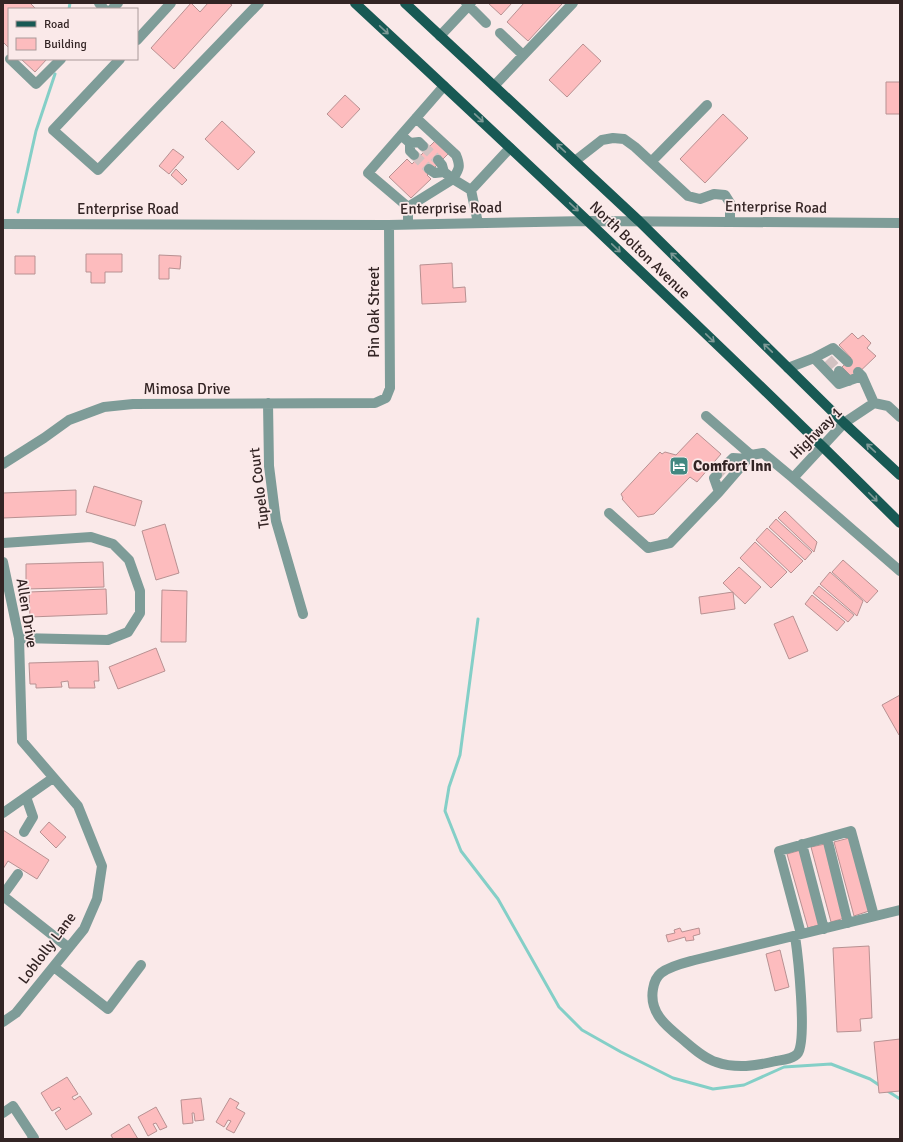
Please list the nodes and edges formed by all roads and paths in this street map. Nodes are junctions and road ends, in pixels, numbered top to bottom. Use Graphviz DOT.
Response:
graph roads {
  1 [pos="171,3"];
  2 [pos="259,3"];
  3 [pos="355,3"];
  4 [pos="405,3"];
  5 [pos="573,3"];
  6 [pos="469,4"];
  7 [pos="486,23"];
  8 [pos="500,33"];
  9 [pos="440,36"];
  10 [pos="138,39"];
  11 [pos="523,55"];
  12 [pos="12,60"];
  13 [pos="60,60"];
  14 [pos="119,60"];
  15 [pos="444,86"];
  16 [pos="494,86"];
  17 [pos="707,105"];
  18 [pos="416,118"];
  19 [pos="402,135"];
  20 [pos="410,143"];
  21 [pos="423,146"];
  22 [pos="510,148"];
  23 [pos="414,155"];
  24 [pos="438,160"];
  25 [pos="575,161"];
  26 [pos="651,162"];
  27 [pos="429,169"];
  28 [pos="444,172"];
  29 [pos="453,179"];
  30 [pos="471,190"];
  31 [pos="408,207"];
  32 [pos="588,221"];
  33 [pos="639,221"];
  34 [pos="730,222"];
  35 [pos="478,223"];
  36 [pos="900,223"];
  37 [pos="3,224"];
  38 [pos="389,224"];
  39 [pos="408,224"];
  40 [pos="821,357"];
  41 [pos="848,362"];
  42 [pos="788,368"];
  43 [pos="839,370"];
  44 [pos="849,381"];
  45 [pos="386,398"];
  46 [pos="268,403"];
  47 [pos="874,403"];
  48 [pos="706,416"];
  49 [pos="900,417"];
  50 [pos="844,423"];
  51 [pos="822,446"];
  52 [pos="749,457"];
  53 [pos="729,462"];
  54 [pos="3,464"];
  55 [pos="717,475"];
  56 [pos="900,475"];
  57 [pos="793,478"];
  58 [pos="719,492"];
  59 [pos="609,513"];
  60 [pos="900,523"];
  61 [pos="3,543"];
  62 [pos="3,562"];
  63 [pos="900,571"];
  64 [pos="6,596"];
  65 [pos="303,614"];
  66 [pos="19,638"];
  67 [pos="22,741"];
  68 [pos="53,778"];
  69 [pos="26,797"];
  70 [pos="3,813"];
  71 [pos="24,832"];
  72 [pos="827,838"];
  73 [pos="802,844"];
  74 [pos="18,874"];
  75 [pos="3,896"];
  76 [pos="900,910"];
  77 [pos="874,916"];
  78 [pos="848,922"];
  79 [pos="824,928"];
  80 [pos="798,935"];
  81 [pos="69,948"];
  82 [pos="141,965"];
  83 [pos="54,967"];
  84 [pos="3,1022"];
  85 [pos="3,1113"];
  86 [pos="32,1139"];
  1 -- 10 [label="street"];
  2 -- 14 [label="street"];
  3 -- 15 [label="main road, North Bolton Avenue, one-way"];
  4 -- 9 [label="main road, North Bolton Avenue"];
  5 -- 11 [label="street"];
  6 -- 7 [label="street"];
  6 -- 9 [label="street"];
  8 -- 11 [label="street"];
  9 -- 16 [label="main road, North Bolton Avenue"];
  11 -- 16 [label="street"];
  12 -- 13 [label="street"];
  15 -- 18 [label="street"];
  15 -- 22 [label="main road, North Bolton Avenue, one-way"];
  25 -- 16 [label="main road, North Bolton Avenue, one-way"];
  17 -- 26 [label="street"];
  18 -- 19 [label="street"];
  18 -- 29 [label="street"];
  19 -- 20 [label="street"];
  19 -- 31 [label="street"];
  20 -- 21 [label="street"];
  20 -- 23 [label="street"];
  22 -- 30 [label="street"];
  22 -- 32 [label="main road, North Bolton Avenue, one-way"];
  24 -- 28 [label="street"];
  25 -- 26 [label="street"];
  25 -- 33 [label="main road, North Bolton Avenue"];
  26 -- 34 [label="street"];
  27 -- 28 [label="street"];
  28 -- 29 [label="street"];
  29 -- 30 [label="street"];
  29 -- 31 [label="street"];
  30 -- 35 [label="street"];
  31 -- 39 [label="street"];
  32 -- 33 [label="street, Enterprise Road"];
  32 -- 35 [label="street, Enterprise Road"];
  32 -- 51 [label="main road, North Bolton Avenue, one-way"];
  33 -- 34 [label="street, Enterprise Road"];
  42 -- 33 [label="main road, North Bolton Avenue, one-way"];
  34 -- 36 [label="street, Enterprise Road"];
  35 -- 39 [label="street, Enterprise Road"];
  37 -- 38 [label="street, Enterprise Road"];
  38 -- 39 [label="street, Enterprise Road"];
  38 -- 45 [label="street, Pin Oak Street"];
  40 -- 41 [label="street"];
  40 -- 42 [label="street"];
  40 -- 44 [label="street"];
  42 -- 50 [label="main road, North Bolton Avenue"];
  43 -- 44 [label="street"];
  44 -- 47 [label="street"];
  45 -- 46 [label="street, Mimosa Drive"];
  46 -- 54 [label="street, Mimosa Drive"];
  46 -- 65 [label="street, Tupelo Court"];
  47 -- 49 [label="street"];
  47 -- 50 [label="street, Highway 1"];
  48 -- 52 [label="street"];
  50 -- 51 [label="street, Highway 1"];
  56 -- 50 [label="main road, North Bolton Avenue, one-way"];
  51 -- 57 [label="street, Highway 1"];
  51 -- 60 [label="main road, North Bolton Avenue, one-way"];
  52 -- 53 [label="street"];
  52 -- 57 [label="street"];
  52 -- 58 [label="street"];
  55 -- 58 [label="street"];
  57 -- 63 [label="street, Highway 1"];
  58 -- 59 [label="street"];
  61 -- 66 [label="street"];
  62 -- 64 [label="street, Allen Drive"];
  64 -- 66 [label="street, Allen Drive"];
  66 -- 67 [label="street, Allen Drive"];
  67 -- 68 [label="street, Loblolly Lane"];
  68 -- 69 [label="street"];
  68 -- 81 [label="street, Loblolly Lane"];
  69 -- 70 [label="street"];
  69 -- 71 [label="street"];
  72 -- 73 [label="street"];
  72 -- 77 [label="street"];
  72 -- 78 [label="street"];
  73 -- 79 [label="street"];
  73 -- 80 [label="street"];
  74 -- 75 [label="street"];
  75 -- 81 [label="street"];
  76 -- 77 [label="street"];
  77 -- 78 [label="street"];
  78 -- 79 [label="street"];
  79 -- 80 [label="street"];
  80 -- 80 [label="street"];
  81 -- 83 [label="street, Loblolly Lane"];
  82 -- 83 [label="street"];
  83 -- 84 [label="street, Loblolly Lane"];
  85 -- 86 [label="street"];
}
